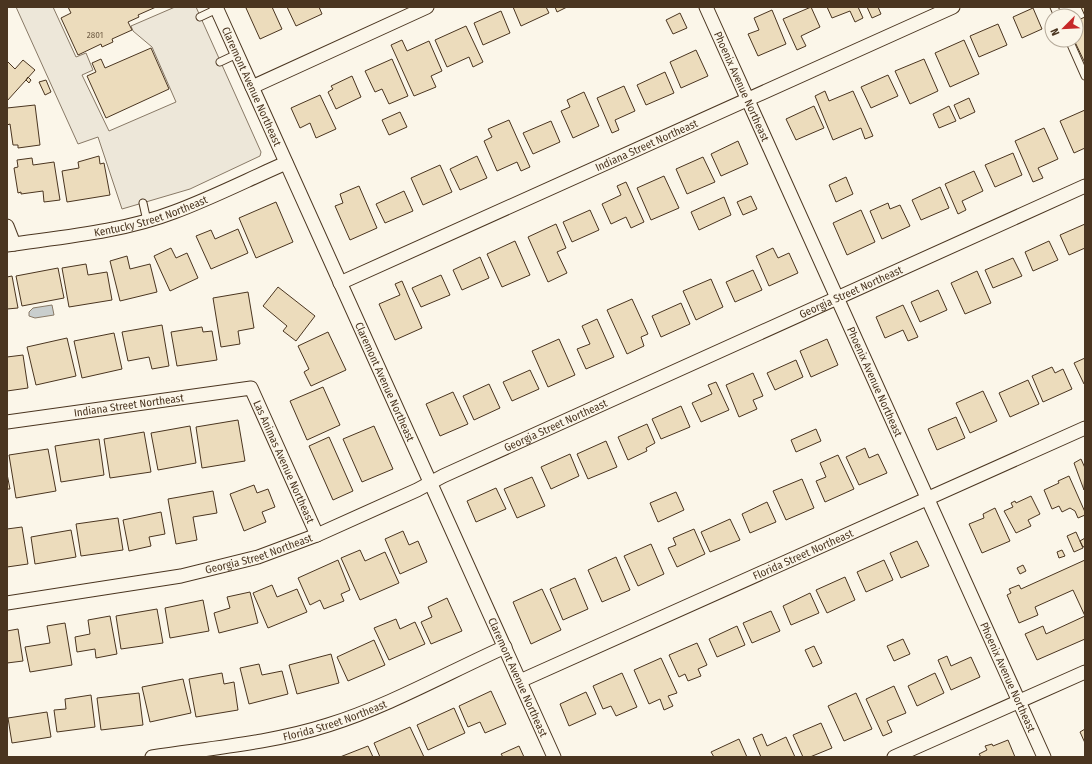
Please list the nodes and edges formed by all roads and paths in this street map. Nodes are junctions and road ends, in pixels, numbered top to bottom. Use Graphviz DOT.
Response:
graph roads {
  1 [pos="427,7"];
  2 [pos="706,7"];
  3 [pos="953,7"];
  4 [pos="216,8"];
  5 [pos="200,17"];
  6 [pos="1072,48"];
  7 [pos="237,54"];
  8 [pos="220,62"];
  9 [pos="1085,76"];
  10 [pos="252,87"];
  11 [pos="748,100"];
  12 [pos="286,163"];
  13 [pos="1085,186"];
  14 [pos="143,203"];
  15 [pos="146,221"];
  16 [pos="7,226"];
  17 [pos="11,244"];
  18 [pos="340,283"];
  19 [pos="837,297"];
  20 [pos="251,388"];
  21 [pos="7,422"];
  22 [pos="1085,428"];
  23 [pos="429,482"];
  24 [pos="928,499"];
  25 [pos="317,535"];
  26 [pos="7,603"];
  27 [pos="506,647"];
  28 [pos="1085,672"];
  29 [pos="520,681"];
  30 [pos="1019,702"];
  31 [pos="152,757"];
  32 [pos="554,757"];
  33 [pos="894,757"];
  34 [pos="1044,757"];
  1 -- 10 [label="street"];
  2 -- 11 [label="street, Phoenix Avenue Northeast"];
  3 -- 11 [label="street, Indiana Street Northeast"];
  4 -- 5 [label="lane"];
  4 -- 7 [label="street, Claremont Avenue Northeast"];
  6 -- 9 [label="lane"];
  7 -- 8 [label="lane"];
  7 -- 10 [label="street, Claremont Avenue Northeast"];
  10 -- 12 [label="street, Claremont Avenue Northeast"];
  11 -- 18 [label="street, Indiana Street Northeast"];
  11 -- 19 [label="street, Phoenix Avenue Northeast"];
  12 -- 15 [label="street, Kentucky Street Northeast"];
  12 -- 18 [label="street, Claremont Avenue Northeast"];
  13 -- 19 [label="street, Georgia Street Northeast"];
  14 -- 15 [label="lane"];
  15 -- 17 [label="street, Kentucky Street Northeast"];
  16 -- 17 [label="street"];
  18 -- 23 [label="street, Claremont Avenue Northeast"];
  19 -- 23 [label="street, Georgia Street Northeast"];
  19 -- 24 [label="street, Phoenix Avenue Northeast"];
  20 -- 21 [label="street, Indiana Street Northeast"];
  20 -- 25 [label="street, Las Animas Avenue Northeast"];
  22 -- 24 [label="street, Florida Street Northeast"];
  23 -- 25 [label="street, Georgia Street Northeast"];
  23 -- 27 [label="street, Claremont Avenue Northeast"];
  24 -- 29 [label="street, Florida Street Northeast"];
  24 -- 30 [label="street, Phoenix Avenue Northeast"];
  25 -- 26 [label="street, Georgia Street Northeast"];
  27 -- 29 [label="street, Claremont Avenue Northeast"];
  27 -- 31 [label="street, Florida Street Northeast"];
  28 -- 30 [label="street"];
  29 -- 32 [label="street, Claremont Avenue Northeast"];
  30 -- 33 [label="street"];
  30 -- 34 [label="street, Phoenix Avenue Northeast"];
}
